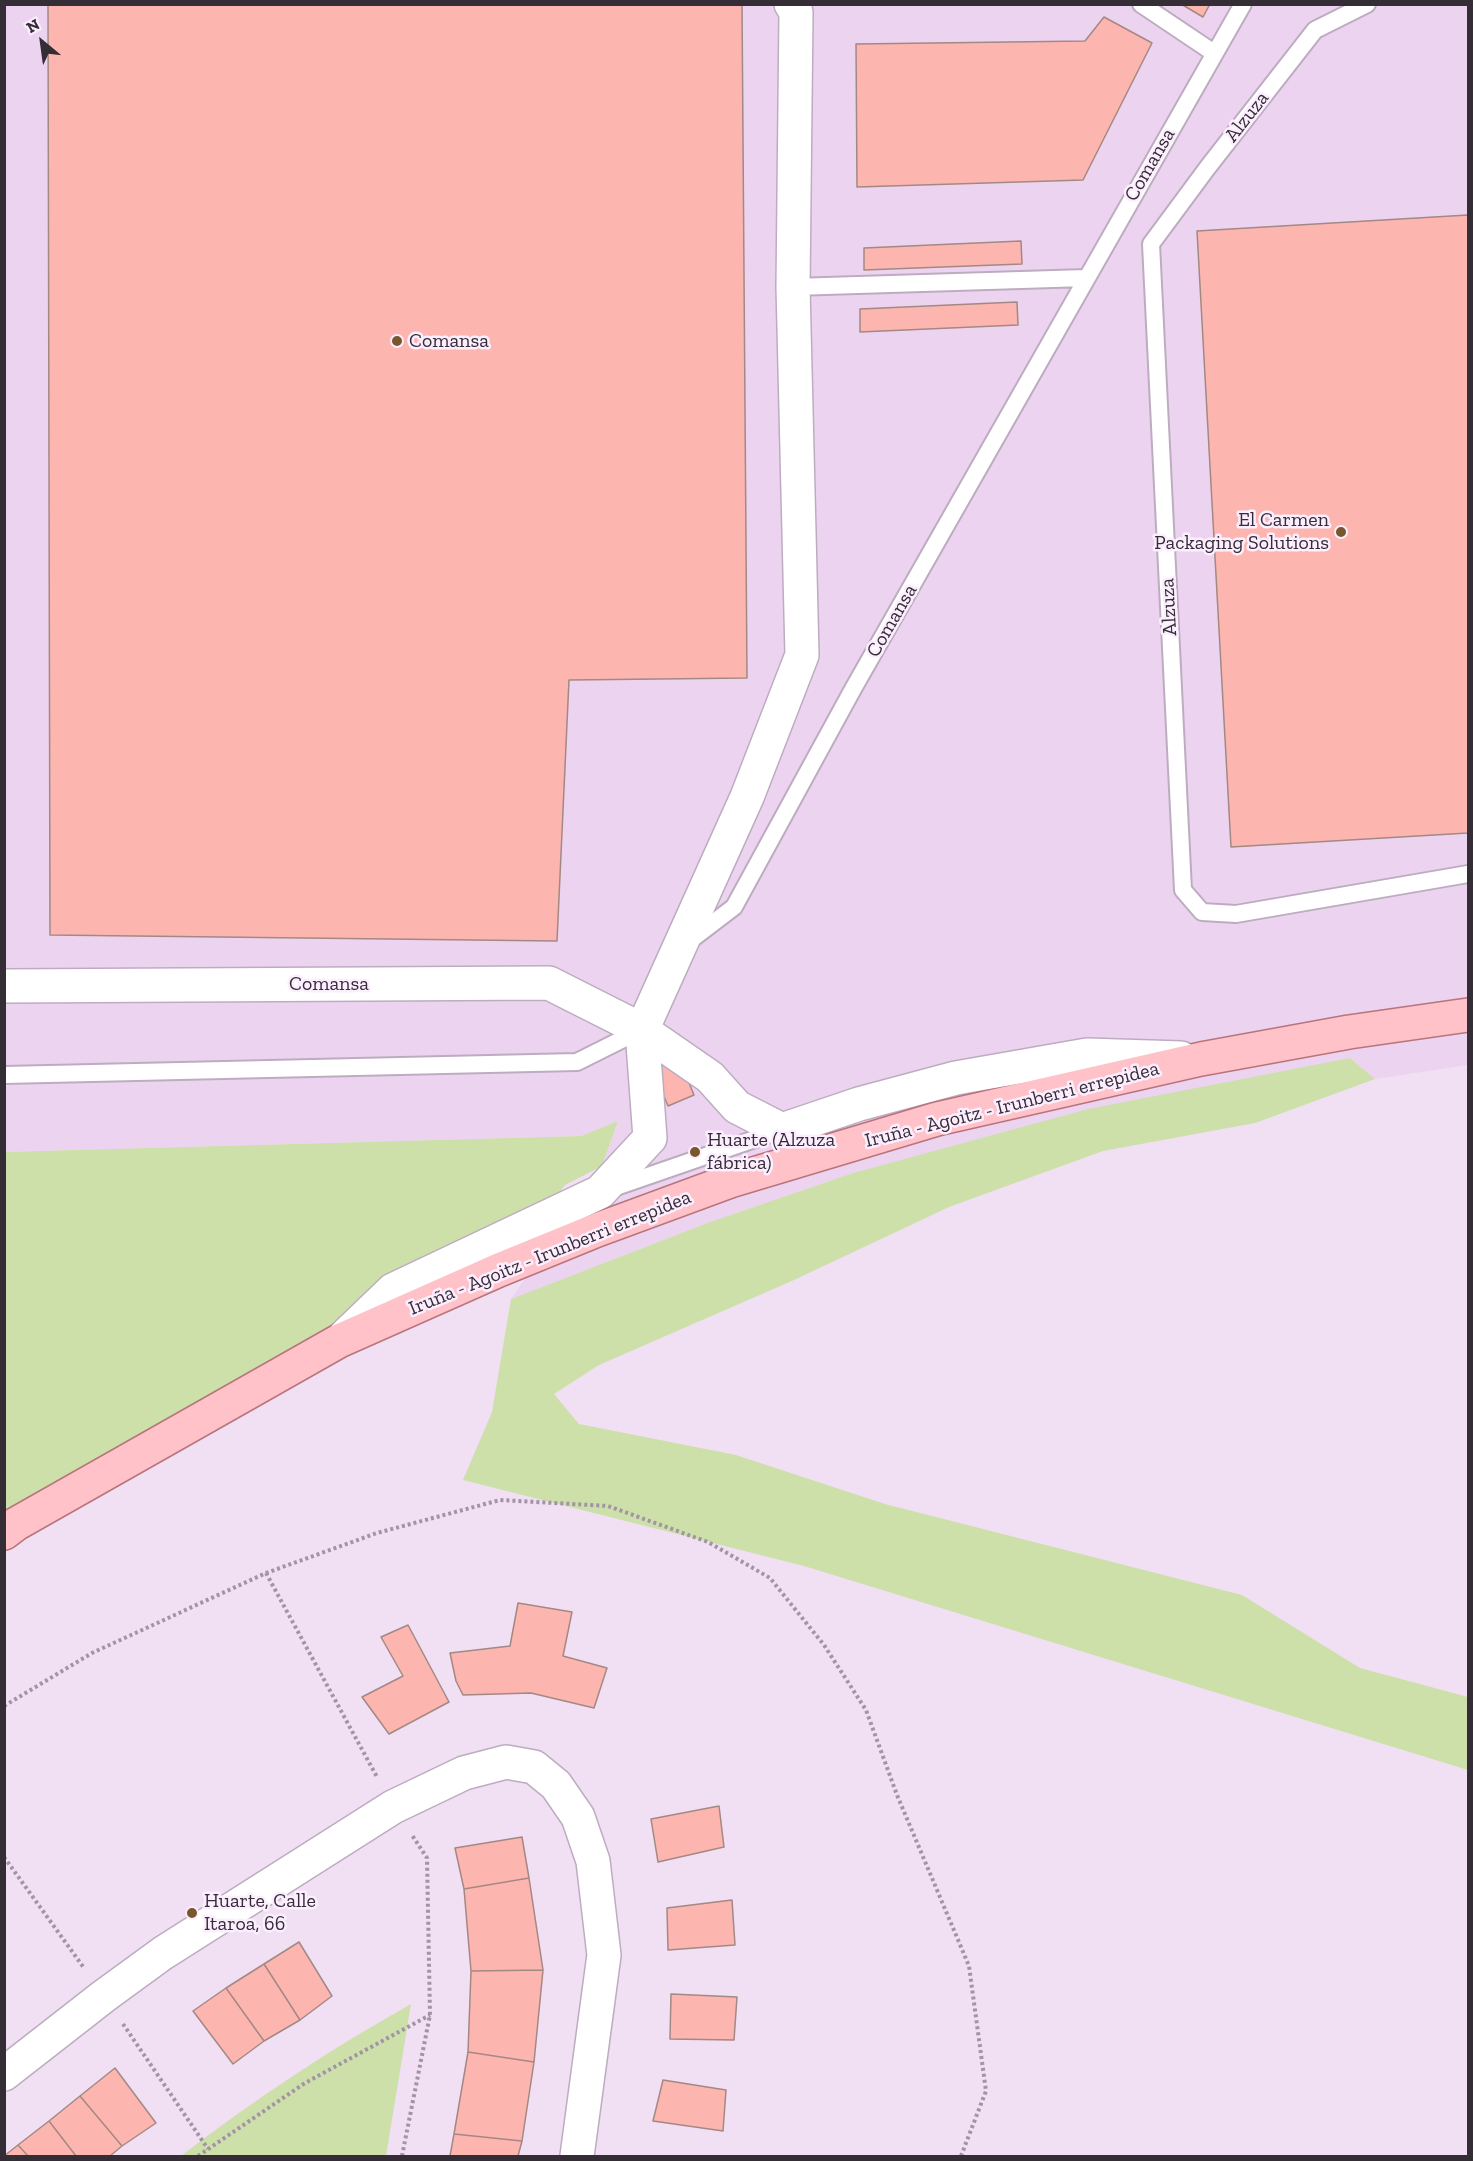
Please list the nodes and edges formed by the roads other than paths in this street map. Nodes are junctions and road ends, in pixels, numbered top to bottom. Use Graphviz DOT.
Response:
graph roads {
  1 [pos="791,4"];
  2 [pos="1141,4"];
  3 [pos="1243,4"];
  4 [pos="1367,4"];
  5 [pos="1214,53"];
  6 [pos="1086,278"];
  7 [pos="793,287"];
  8 [pos="1468,874"];
  9 [pos="680,948"];
  10 [pos="4,986"];
  11 [pos="1468,1000"];
  12 [pos="1468,1016"];
  13 [pos="642,1030"];
  14 [pos="1348,1032"];
  15 [pos="1201,1059"];
  16 [pos="4,1075"];
  17 [pos="782,1130"];
  18 [pos="600,1192"];
  19 [pos="339,1341"];
  20 [pos="4,1533"];
  21 [pos="4,2074"];
  22 [pos="577,2157"];
  1 -- 7 [label="street, Comansa"];
  2 -- 5 [label="lane"];
  3 -- 5 [label="lane, Comansa"];
  4 -- 8 [label="lane, Alzuza"];
  5 -- 6 [label="lane, Comansa"];
  6 -- 7 [label="lane"];
  6 -- 9 [label="lane, Comansa"];
  7 -- 9 [label="street, Comansa"];
  9 -- 13 [label="street, Comansa"];
  10 -- 13 [label="street, Comansa"];
  11 -- 14 [label="main road"];
  12 -- 14 [label="main road"];
  13 -- 16 [label="lane"];
  13 -- 17 [label="street"];
  13 -- 18 [label="street"];
  14 -- 15 [label="main road, Iruña - Agoitz - Irunberri errepidea"];
  15 -- 17 [label="street"];
  15 -- 19 [label="main road, Iruña - Agoitz - Irunberri errepidea"];
  17 -- 18 [label="lane"];
  18 -- 19 [label="street"];
  19 -- 20 [label="main road, Iruña - Agoitz - Irunberri errepidea"];
  21 -- 22 [label="street"];
}
